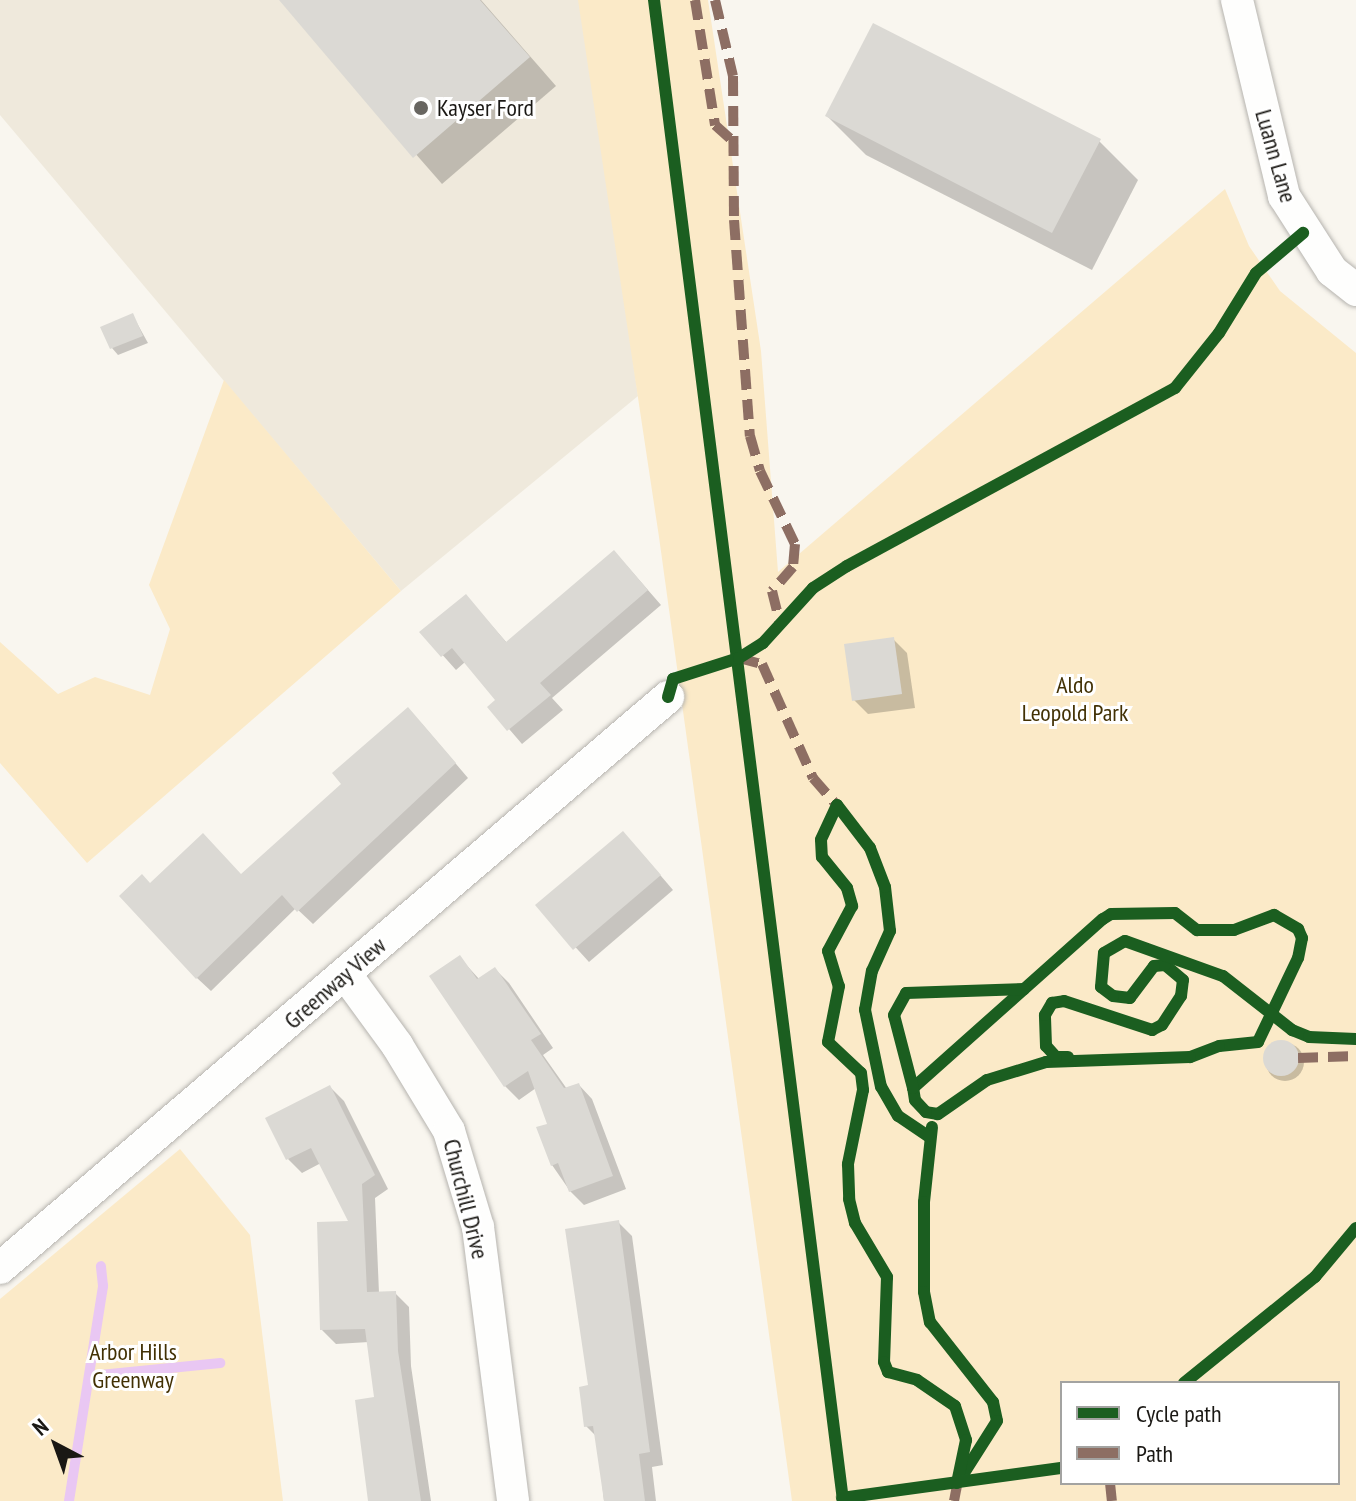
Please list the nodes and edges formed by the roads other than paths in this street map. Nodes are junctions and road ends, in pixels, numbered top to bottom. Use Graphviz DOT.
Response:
graph roads {
  1 [pos="1237,0"];
  2 [pos="1356,290"];
  3 [pos="668,697"];
  4 [pos="346,975"];
  5 [pos="0,1268"];
  6 [pos="513,1501"];
  1 -- 2 [label="street, Luann Lane"];
  3 -- 4 [label="street, Greenway View"];
  4 -- 5 [label="street, Greenway View"];
  4 -- 6 [label="street, Churchill Drive"];
}
